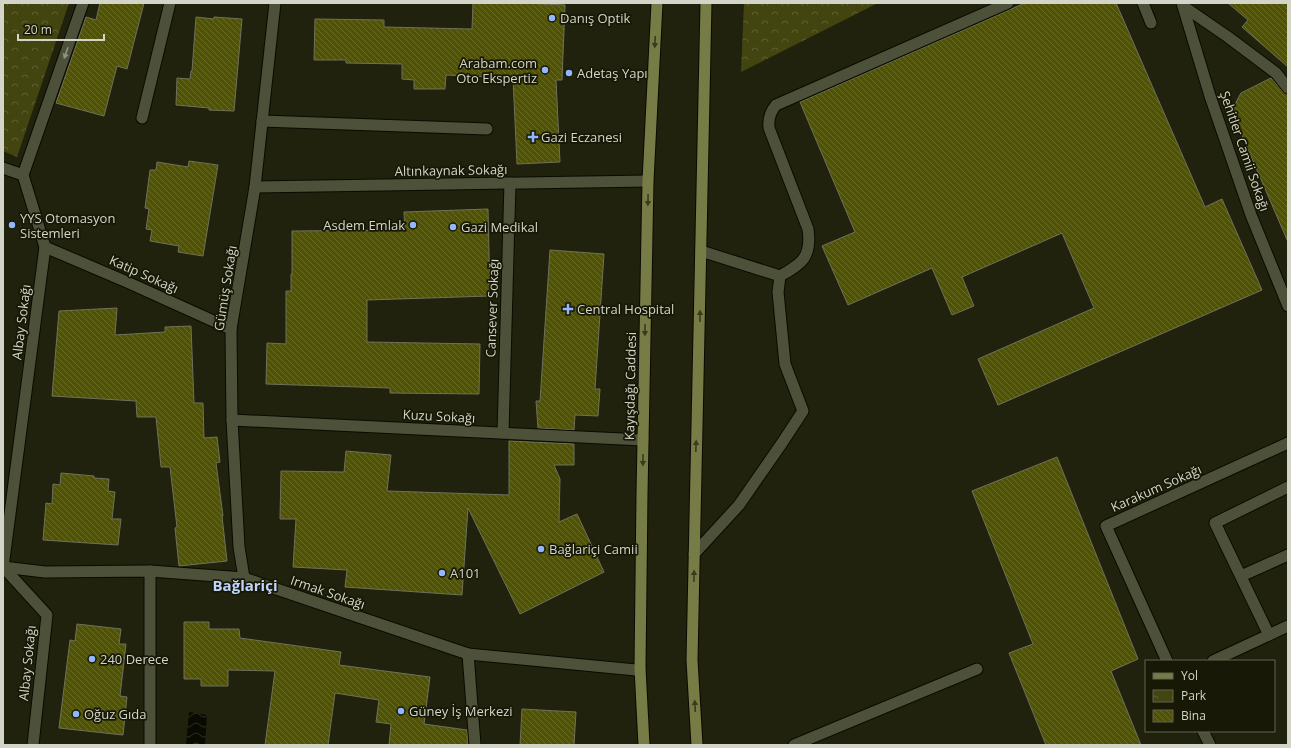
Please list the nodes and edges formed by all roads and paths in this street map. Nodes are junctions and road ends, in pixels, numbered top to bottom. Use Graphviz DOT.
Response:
graph roads {
  1 [pos="83,3"];
  2 [pos="170,3"];
  3 [pos="274,3"];
  4 [pos="657,3"];
  5 [pos="706,3"];
  6 [pos="1008,3"];
  7 [pos="1143,3"];
  8 [pos="1182,4"];
  9 [pos="1151,23"];
  10 [pos="1288,88"];
  11 [pos="142,118"];
  12 [pos="262,121"];
  13 [pos="487,129"];
  14 [pos="3,168"];
  15 [pos="23,175"];
  16 [pos="648,181"];
  17 [pos="510,183"];
  18 [pos="255,187"];
  19 [pos="45,247"];
  20 [pos="701,251"];
  21 [pos="780,276"];
  22 [pos="1288,306"];
  23 [pos="231,329"];
  24 [pos="232,420"];
  25 [pos="503,433"];
  26 [pos="643,440"];
  27 [pos="1288,443"];
  28 [pos="1288,487"];
  29 [pos="694,554"];
  30 [pos="1288,555"];
  31 [pos="3,567"];
  32 [pos="150,571"];
  33 [pos="1241,576"];
  34 [pos="244,578"];
  35 [pos="1288,626"];
  36 [pos="1269,635"];
  37 [pos="468,654"];
  38 [pos="1167,660"];
  39 [pos="1215,660"];
  40 [pos="640,668"];
  41 [pos="977,668"];
  42 [pos="1204,732"];
  43 [pos="32,745"];
  44 [pos="150,745"];
  45 [pos="475,745"];
  46 [pos="644,745"];
  47 [pos="697,745"];
  48 [pos="794,745"];
  49 [pos="1210,745"];
  1 -- 15 [label="street, one-way"];
  2 -- 11 [label="street"];
  3 -- 12 [label="street, Gümüş Sokağı"];
  4 -- 16 [label="main road, Kayışdağı Caddesi, one-way"];
  5 -- 20 [label="main road"];
  6 -- 21 [label="street"];
  7 -- 9 [label="street"];
  8 -- 10 [label="street"];
  8 -- 22 [label="street, Şehitler Camii Sokağı"];
  12 -- 13 [label="street"];
  12 -- 18 [label="street, Gümüş Sokağı"];
  14 -- 15 [label="street"];
  15 -- 19 [label="street, Albay Sokağı"];
  16 -- 17 [label="street, Altınkaynak Sokağı"];
  16 -- 26 [label="main road, Kayışdağı Caddesi, one-way"];
  17 -- 18 [label="street, Altınkaynak Sokağı"];
  17 -- 25 [label="street, Cansever Sokağı"];
  18 -- 23 [label="street, Gümüş Sokağı"];
  19 -- 23 [label="street, Katip Sokağı"];
  19 -- 31 [label="street, Albay Sokağı"];
  20 -- 21 [label="street"];
  29 -- 20 [label="main road, one-way"];
  21 -- 29 [label="street"];
  23 -- 24 [label="street, Gümüş Sokağı"];
  24 -- 25 [label="street, Kuzu Sokağı"];
  24 -- 34 [label="street, Gümüş Sokağı"];
  25 -- 26 [label="street, Kuzu Sokağı"];
  26 -- 40 [label="main road, Kayışdağı Caddesi, one-way"];
  27 -- 38 [label="street, Karakum Sokağı"];
  28 -- 33 [label="street"];
  47 -- 29 [label="main road, one-way"];
  30 -- 33 [label="street"];
  31 -- 32 [label="street, Irmak Sokağı"];
  31 -- 43 [label="street, Albay Sokağı"];
  32 -- 34 [label="street, Irmak Sokağı"];
  32 -- 44 [label="street"];
  33 -- 36 [label="street"];
  34 -- 37 [label="street, Irmak Sokağı"];
  35 -- 36 [label="street"];
  36 -- 39 [label="street"];
  37 -- 40 [label="street, Irmak Sokağı"];
  37 -- 45 [label="street"];
  40 -- 46 [label="main road, Kayışdağı Caddesi"];
  41 -- 48 [label="street"];
  42 -- 49 [label="street"];
}
